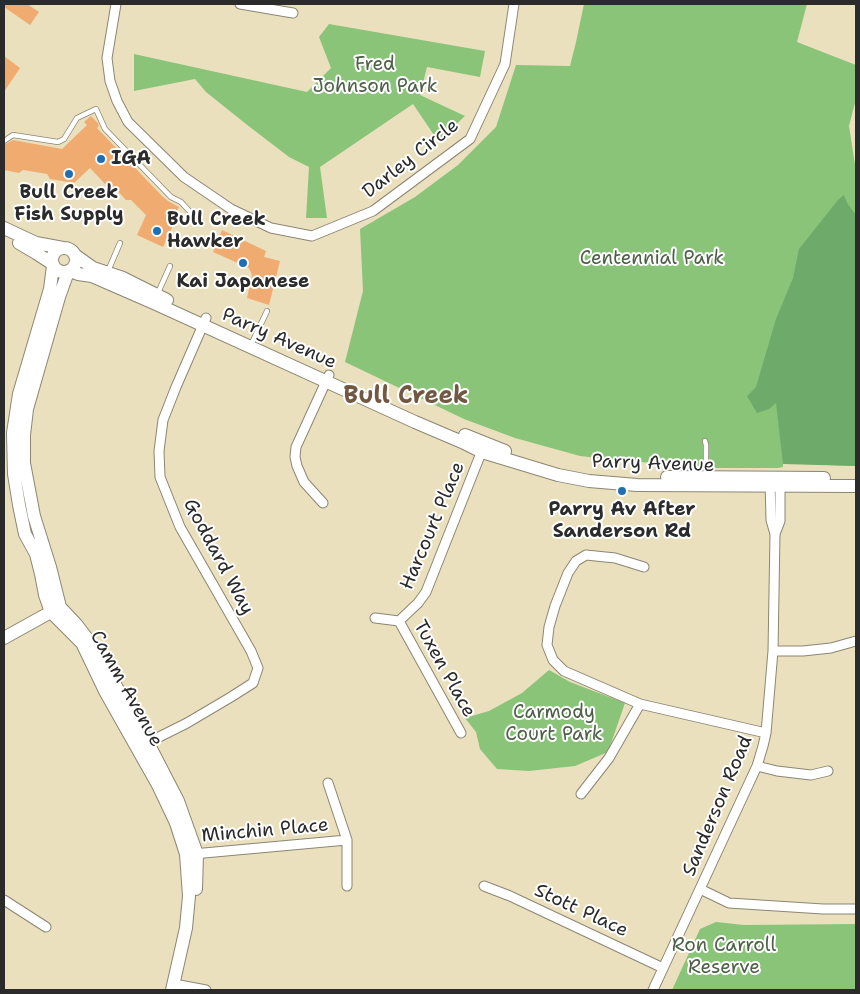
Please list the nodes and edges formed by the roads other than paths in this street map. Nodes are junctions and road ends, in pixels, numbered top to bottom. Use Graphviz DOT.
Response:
graph roads {
  1 [pos="116,4"];
  2 [pos="240,4"];
  3 [pos="514,4"];
  4 [pos="293,13"];
  5 [pos="4,141"];
  6 [pos="193,214"];
  7 [pos="4,228"];
  8 [pos="4,237"];
  9 [pos="120,243"];
  10 [pos="63,248"];
  11 [pos="75,256"];
  12 [pos="53,265"];
  13 [pos="170,266"];
  14 [pos="69,271"];
  15 [pos="108,272"];
  16 [pos="155,299"];
  17 [pos="267,311"];
  18 [pos="204,322"];
  19 [pos="252,343"];
  20 [pos="327,378"];
  21 [pos="705,441"];
  22 [pos="484,448"];
  23 [pos="706,476"];
  24 [pos="856,478"];
  25 [pos="775,481"];
  26 [pos="856,486"];
  27 [pos="323,503"];
  28 [pos="644,566"];
  29 [pos="56,609"];
  30 [pos="375,618"];
  31 [pos="399,621"];
  32 [pos="4,638"];
  33 [pos="856,642"];
  34 [pos="773,651"];
  35 [pos="640,704"];
  36 [pos="461,733"];
  37 [pos="766,733"];
  38 [pos="142,745"];
  39 [pos="757,766"];
  40 [pos="828,771"];
  41 [pos="328,783"];
  42 [pos="581,794"];
  43 [pos="347,840"];
  44 [pos="192,854"];
  45 [pos="347,886"];
  46 [pos="484,886"];
  47 [pos="700,889"];
  48 [pos="4,900"];
  49 [pos="856,909"];
  50 [pos="46,927"];
  51 [pos="663,968"];
  52 [pos="177,987"];
  53 [pos="206,990"];
  54 [pos="653,990"];
  1 -- 3 [label="street, Darley Circle"];
  2 -- 4 [label="street"];
  5 -- 6 [label="lane"];
  7 -- 10 [label="main road"];
  8 -- 12 [label="main road"];
  9 -- 15 [label="lane"];
  10 -- 11 [label="main road"];
  10 -- 12 [label="main road"];
  11 -- 14 [label="main road"];
  11 -- 15 [label="main road, Parry Avenue"];
  12 -- 14 [label="main road"];
  12 -- 29 [label="main road, Camm Avenue"];
  13 -- 16 [label="lane"];
  14 -- 16 [label="main road, Parry Avenue"];
  14 -- 29 [label="main road"];
  15 -- 16 [label="main road, Parry Avenue"];
  16 -- 18 [label="main road, Parry Avenue"];
  17 -- 19 [label="lane"];
  18 -- 19 [label="main road, Parry Avenue"];
  18 -- 38 [label="street, Goddard Way"];
  19 -- 20 [label="main road, Parry Avenue"];
  20 -- 22 [label="main road, Parry Avenue"];
  20 -- 27 [label="street"];
  21 -- 23 [label="lane"];
  22 -- 23 [label="main road, Parry Avenue"];
  22 -- 25 [label="main road, Parry Avenue"];
  22 -- 31 [label="street, Harcourt Place"];
  23 -- 25 [label="main road, Parry Avenue"];
  24 -- 25 [label="main road, Parry Avenue"];
  25 -- 26 [label="main road, Parry Avenue"];
  25 -- 34 [label="street, Sanderson Road"];
  28 -- 35 [label="street"];
  29 -- 32 [label="main road"];
  29 -- 38 [label="main road, Camm Avenue"];
  30 -- 31 [label="street"];
  31 -- 36 [label="street, Tuxen Place"];
  33 -- 34 [label="street"];
  34 -- 37 [label="street, Sanderson Road"];
  35 -- 37 [label="street"];
  35 -- 42 [label="street"];
  37 -- 39 [label="street, Sanderson Road"];
  38 -- 44 [label="main road, Camm Avenue"];
  39 -- 40 [label="street"];
  39 -- 47 [label="street, Sanderson Road"];
  41 -- 43 [label="street, Minchin Place"];
  43 -- 44 [label="street, Minchin Place"];
  43 -- 45 [label="street, Minchin Place"];
  44 -- 52 [label="main road, Camm Avenue"];
  46 -- 51 [label="street, Stott Place"];
  47 -- 49 [label="street"];
  47 -- 51 [label="street, Sanderson Road"];
  48 -- 50 [label="street"];
  51 -- 54 [label="street, Sanderson Road"];
  52 -- 53 [label="street"];
}
